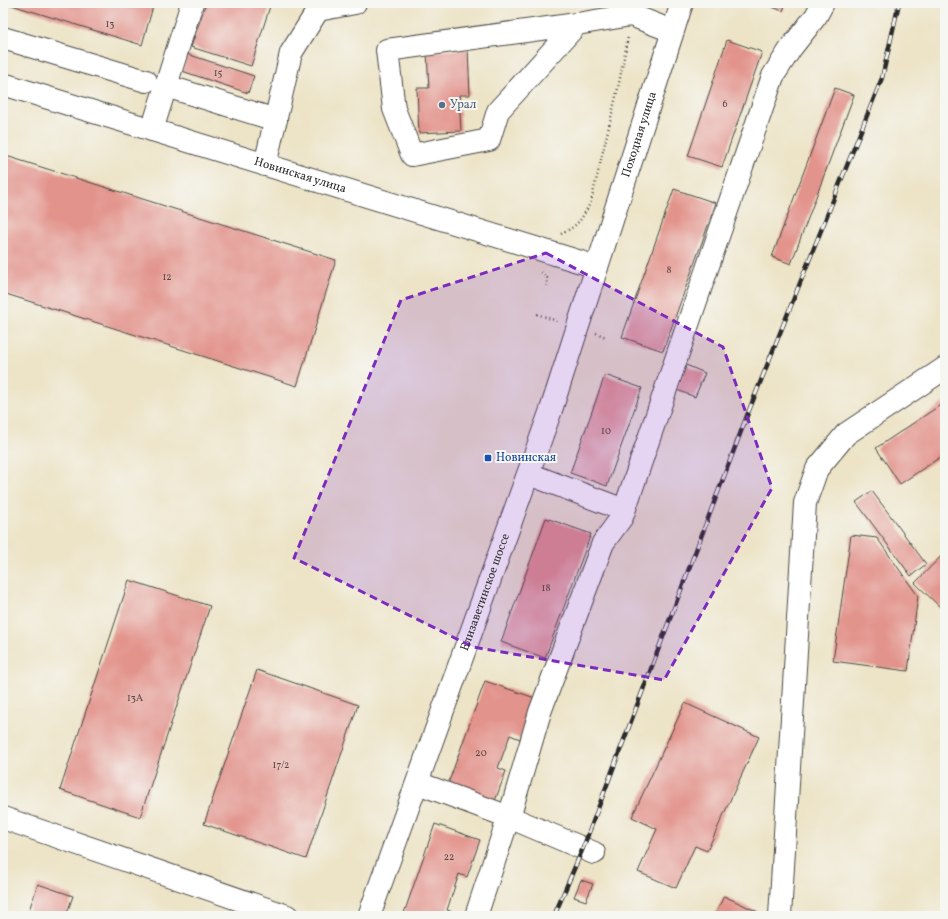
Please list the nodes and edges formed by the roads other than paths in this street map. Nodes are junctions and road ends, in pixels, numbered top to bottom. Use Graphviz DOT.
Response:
graph roads {
  1 [pos="192,3"];
  2 [pos="355,3"];
  3 [pos="682,3"];
  4 [pos="823,3"];
  5 [pos="319,6"];
  6 [pos="577,24"];
  7 [pos="672,32"];
  8 [pos="3,38"];
  9 [pos="3,84"];
  10 [pos="156,84"];
  11 [pos="276,120"];
  12 [pos="152,130"];
  13 [pos="265,164"];
  14 [pos="597,267"];
  15 [pos="945,368"];
  16 [pos="529,474"];
  17 [pos="624,510"];
  18 [pos="418,783"];
  19 [pos="509,817"];
  20 [pos="3,818"];
  21 [pos="598,855"];
  22 [pos="287,916"];
  23 [pos="369,916"];
  24 [pos="476,916"];
  25 [pos="780,916"];
  1 -- 10 [label="main road"];
  2 -- 5 [label="main road"];
  3 -- 7 [label="main road, Походная улица"];
  4 -- 17 [label="main road"];
  5 -- 11 [label="main road"];
  6 -- 6 [label="main road"];
  6 -- 7 [label="main road"];
  7 -- 14 [label="main road, Походная улица"];
  8 -- 10 [label="main road"];
  9 -- 12 [label="main road, Новинская улица"];
  10 -- 11 [label="main road"];
  10 -- 12 [label="main road"];
  11 -- 13 [label="main road"];
  12 -- 13 [label="main road, Новинская улица"];
  13 -- 14 [label="main road, Новинская улица"];
  14 -- 16 [label="main road, Елизаветинское шоссе"];
  15 -- 25 [label="main road"];
  16 -- 17 [label="main road"];
  16 -- 18 [label="main road, Елизаветинское шоссе"];
  17 -- 19 [label="main road"];
  18 -- 19 [label="main road"];
  18 -- 23 [label="main road, Елизаветинское шоссе"];
  19 -- 21 [label="main road"];
  19 -- 24 [label="main road"];
  20 -- 22 [label="main road"];
}
